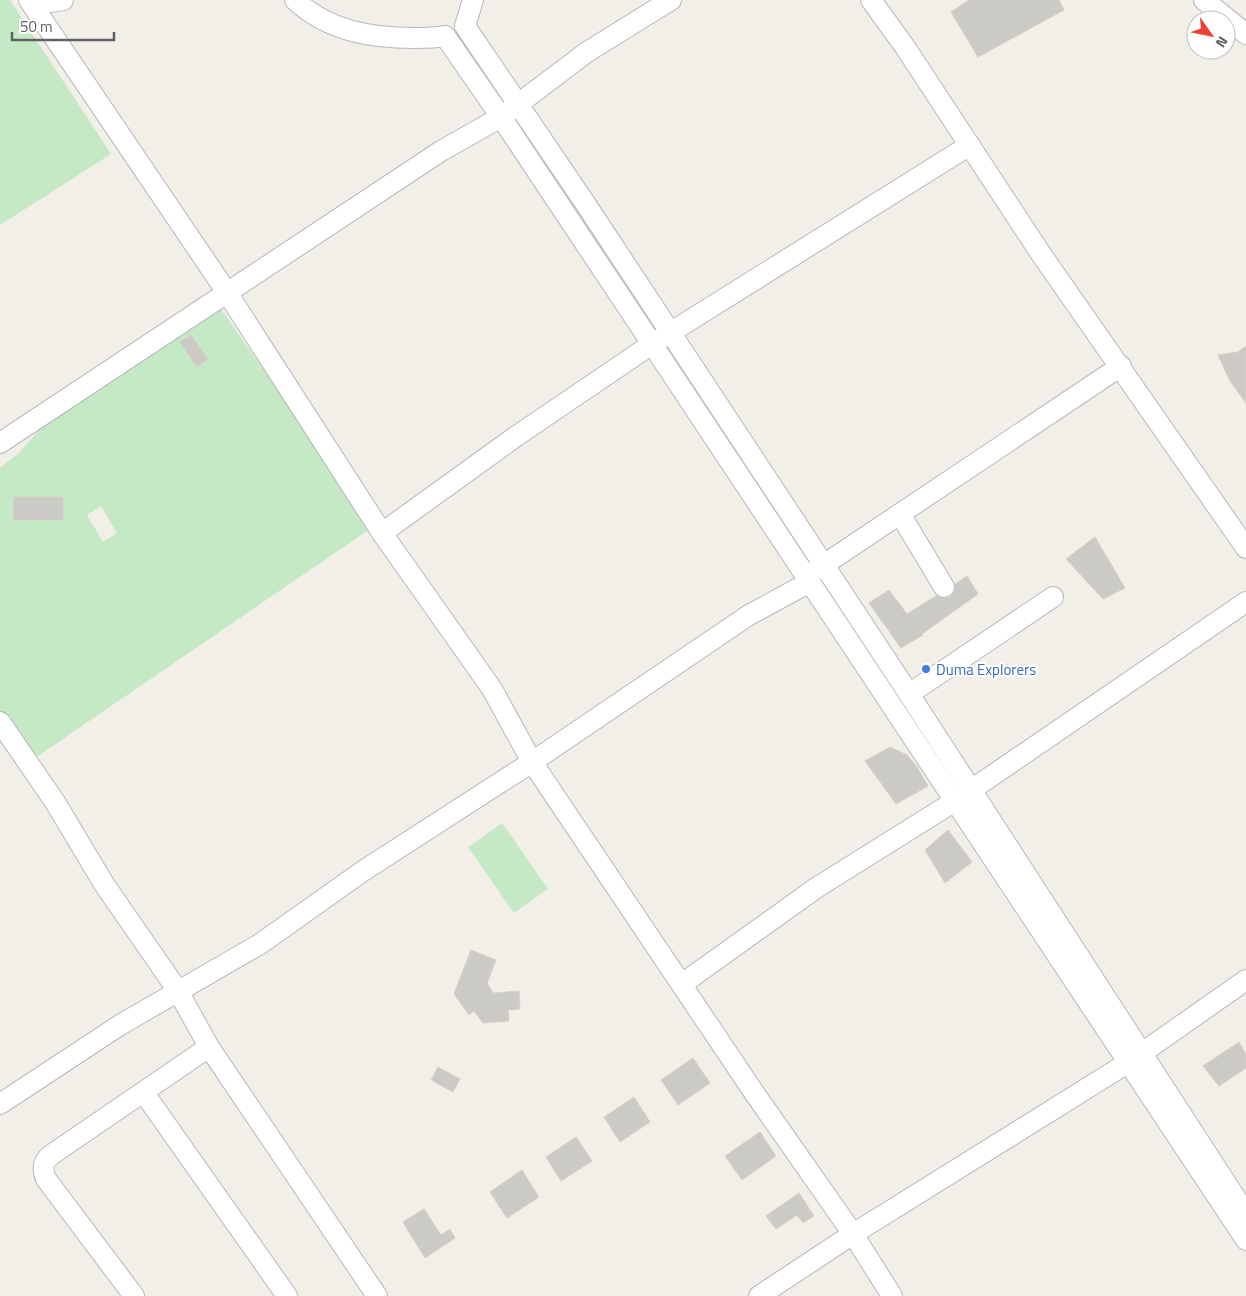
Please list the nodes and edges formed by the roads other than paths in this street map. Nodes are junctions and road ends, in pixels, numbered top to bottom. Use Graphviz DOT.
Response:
graph roads {
  1 [pos="29,0"];
  2 [pos="35,0"];
  3 [pos="62,0"];
  4 [pos="295,0"];
  5 [pos="473,0"];
  6 [pos="671,0"];
  7 [pos="871,0"];
  8 [pos="1204,0"];
  9 [pos="465,26"];
  10 [pos="1246,34"];
  11 [pos="445,36"];
  12 [pos="518,106"];
  13 [pos="501,118"];
  14 [pos="970,145"];
  15 [pos="228,294"];
  16 [pos="670,332"];
  17 [pos="652,344"];
  18 [pos="1120,366"];
  19 [pos="0,443"];
  20 [pos="900,514"];
  21 [pos="382,533"];
  22 [pos="1246,548"];
  23 [pos="824,565"];
  24 [pos="808,579"];
  25 [pos="944,587"];
  26 [pos="1053,596"];
  27 [pos="1246,602"];
  28 [pos="910,694"];
  29 [pos="0,722"];
  30 [pos="532,762"];
  31 [pos="963,795"];
  32 [pos="1246,980"];
  33 [pos="682,984"];
  34 [pos="178,991"];
  35 [pos="210,1047"];
  36 [pos="1135,1057"];
  37 [pos="144,1093"];
  38 [pos="0,1104"];
  39 [pos="1246,1214"];
  40 [pos="853,1234"];
  41 [pos="1246,1240"];
  42 [pos="134,1296"];
  43 [pos="287,1296"];
  44 [pos="377,1296"];
  45 [pos="759,1296"];
  46 [pos="892,1296"];
  1 -- 15 [label="street"];
  2 -- 3 [label="street"];
  4 -- 11 [label="street"];
  5 -- 9 [label="street"];
  6 -- 12 [label="street"];
  7 -- 14 [label="street"];
  8 -- 10 [label="street"];
  9 -- 11 [label="street"];
  9 -- 12 [label="street"];
  11 -- 13 [label="street"];
  12 -- 13 [label="street"];
  12 -- 16 [label="street"];
  13 -- 15 [label="street"];
  13 -- 17 [label="street"];
  14 -- 16 [label="street"];
  14 -- 18 [label="street"];
  15 -- 19 [label="street"];
  15 -- 21 [label="street"];
  16 -- 17 [label="street"];
  16 -- 23 [label="street"];
  17 -- 21 [label="street"];
  17 -- 24 [label="street"];
  18 -- 20 [label="street"];
  18 -- 22 [label="street"];
  20 -- 23 [label="street"];
  20 -- 25 [label="street"];
  21 -- 30 [label="street"];
  23 -- 24 [label="street"];
  23 -- 28 [label="street"];
  24 -- 30 [label="street"];
  24 -- 31 [label="street"];
  26 -- 28 [label="street"];
  27 -- 31 [label="street"];
  28 -- 31 [label="street"];
  29 -- 34 [label="street"];
  30 -- 33 [label="street"];
  30 -- 34 [label="street"];
  31 -- 33 [label="street"];
  31 -- 36 [label="street"];
  32 -- 36 [label="street"];
  33 -- 40 [label="street"];
  34 -- 35 [label="street"];
  34 -- 38 [label="street"];
  35 -- 37 [label="street"];
  35 -- 44 [label="street"];
  36 -- 39 [label="street"];
  36 -- 40 [label="street"];
  36 -- 41 [label="street"];
  37 -- 42 [label="street"];
  37 -- 43 [label="street"];
  40 -- 45 [label="street"];
  40 -- 46 [label="street"];
}
